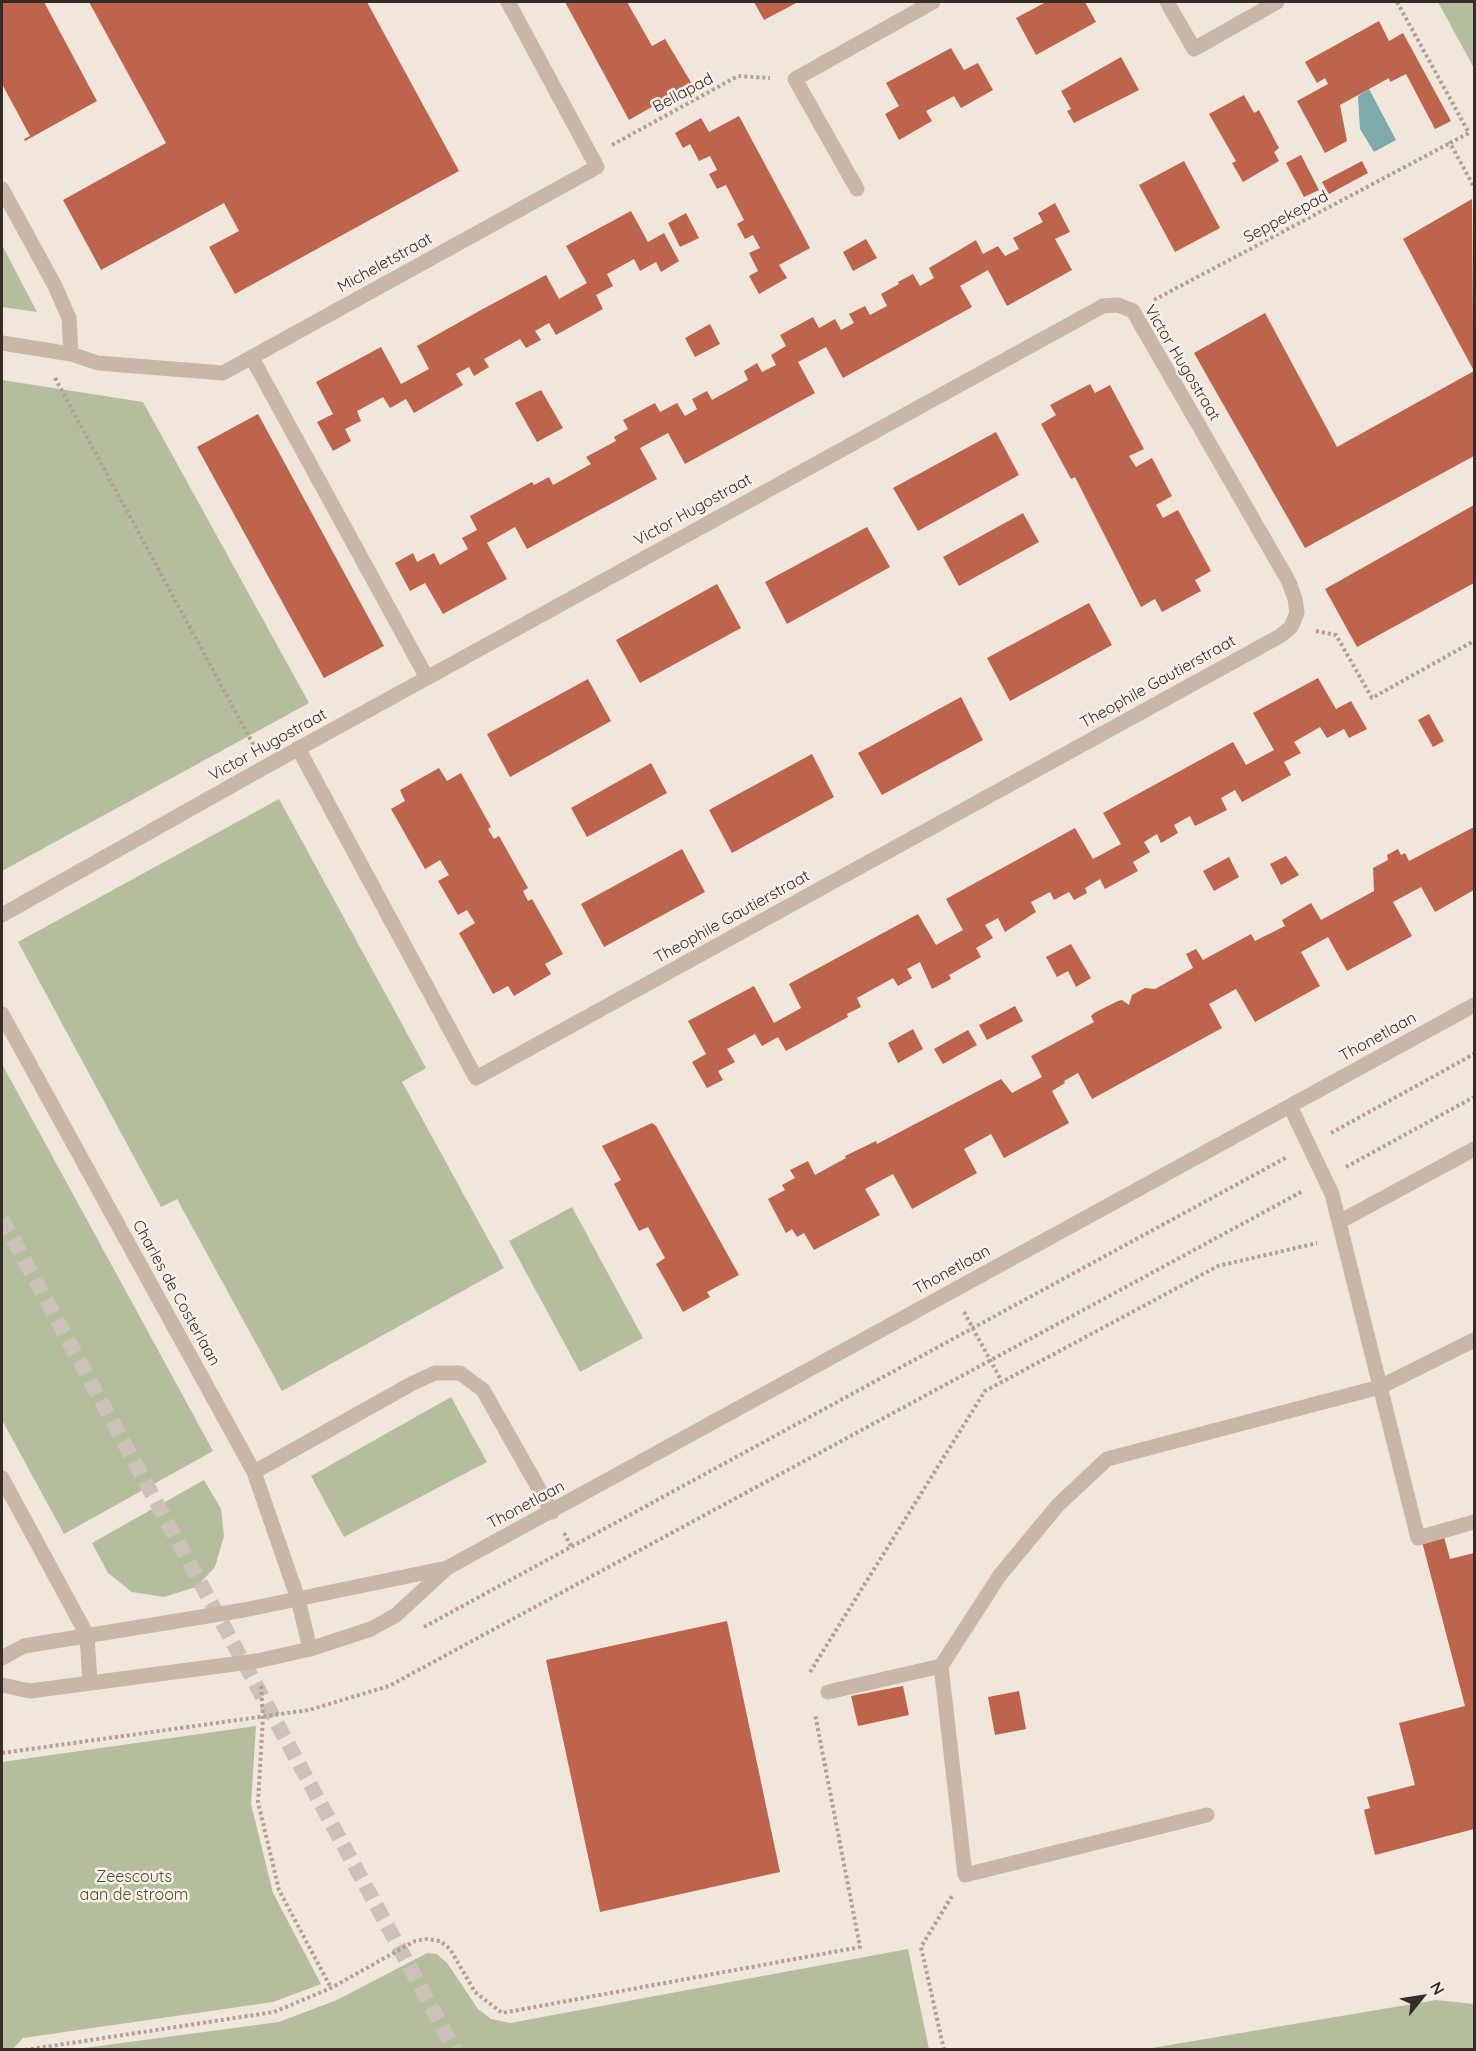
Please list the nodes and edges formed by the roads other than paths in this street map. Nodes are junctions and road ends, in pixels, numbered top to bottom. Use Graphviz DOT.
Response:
graph roads {
  1 [pos="508,2"];
  2 [pos="933,2"];
  3 [pos="1167,2"];
  4 [pos="1277,2"];
  5 [pos="2,189"];
  6 [pos="857,189"];
  7 [pos="2,343"];
  8 [pos="71,354"];
  9 [pos="252,358"];
  10 [pos="1291,627"];
  11 [pos="427,678"];
  12 [pos="298,748"];
  13 [pos="2,915"];
  14 [pos="1474,1005"];
  15 [pos="2,1014"];
  16 [pos="1290,1106"];
  17 [pos="1474,1149"];
  18 [pos="1341,1229"];
  19 [pos="1474,1340"];
  20 [pos="1380,1387"];
  21 [pos="254,1472"];
  22 [pos="2,1478"];
  23 [pos="552,1512"];
  24 [pos="1474,1522"];
  25 [pos="447,1568"];
  26 [pos="298,1599"];
  27 [pos="87,1635"];
  28 [pos="310,1649"];
  29 [pos="2,1658"];
  30 [pos="941,1666"];
  31 [pos="90,1683"];
  32 [pos="2,1686"];
  33 [pos="828,1692"];
  34 [pos="1207,1815"];
  1 -- 9 [label="street, Micheletstraat"];
  2 -- 6 [label="street"];
  3 -- 4 [label="street"];
  5 -- 8 [label="street"];
  7 -- 8 [label="street, Micheletstraat"];
  8 -- 9 [label="street, Micheletstraat"];
  9 -- 11 [label="street"];
  10 -- 11 [label="street, Victor Hugostraat"];
  10 -- 12 [label="street, Theophile Gautierstraat"];
  11 -- 12 [label="street, Victor Hugostraat"];
  12 -- 13 [label="street, Victor Hugostraat"];
  14 -- 16 [label="street, Thonetlaan"];
  15 -- 21 [label="street, Charles de Costerlaan"];
  16 -- 18 [label="street"];
  16 -- 23 [label="street, Thonetlaan"];
  17 -- 18 [label="street"];
  18 -- 20 [label="street"];
  19 -- 20 [label="street"];
  20 -- 24 [label="street"];
  20 -- 30 [label="street"];
  21 -- 23 [label="street"];
  21 -- 26 [label="street, Charles de Costerlaan"];
  22 -- 27 [label="street"];
  23 -- 25 [label="street, Thonetlaan"];
  25 -- 26 [label="street, Thonetlaan"];
  25 -- 28 [label="street, Thonetlaan"];
  26 -- 27 [label="street, Thonetlaan"];
  26 -- 28 [label="street"];
  27 -- 29 [label="street, Thonetlaan"];
  27 -- 31 [label="street"];
  28 -- 31 [label="street, Thonetlaan"];
  30 -- 33 [label="street"];
  30 -- 34 [label="street"];
  31 -- 32 [label="street, Thonetlaan"];
}
